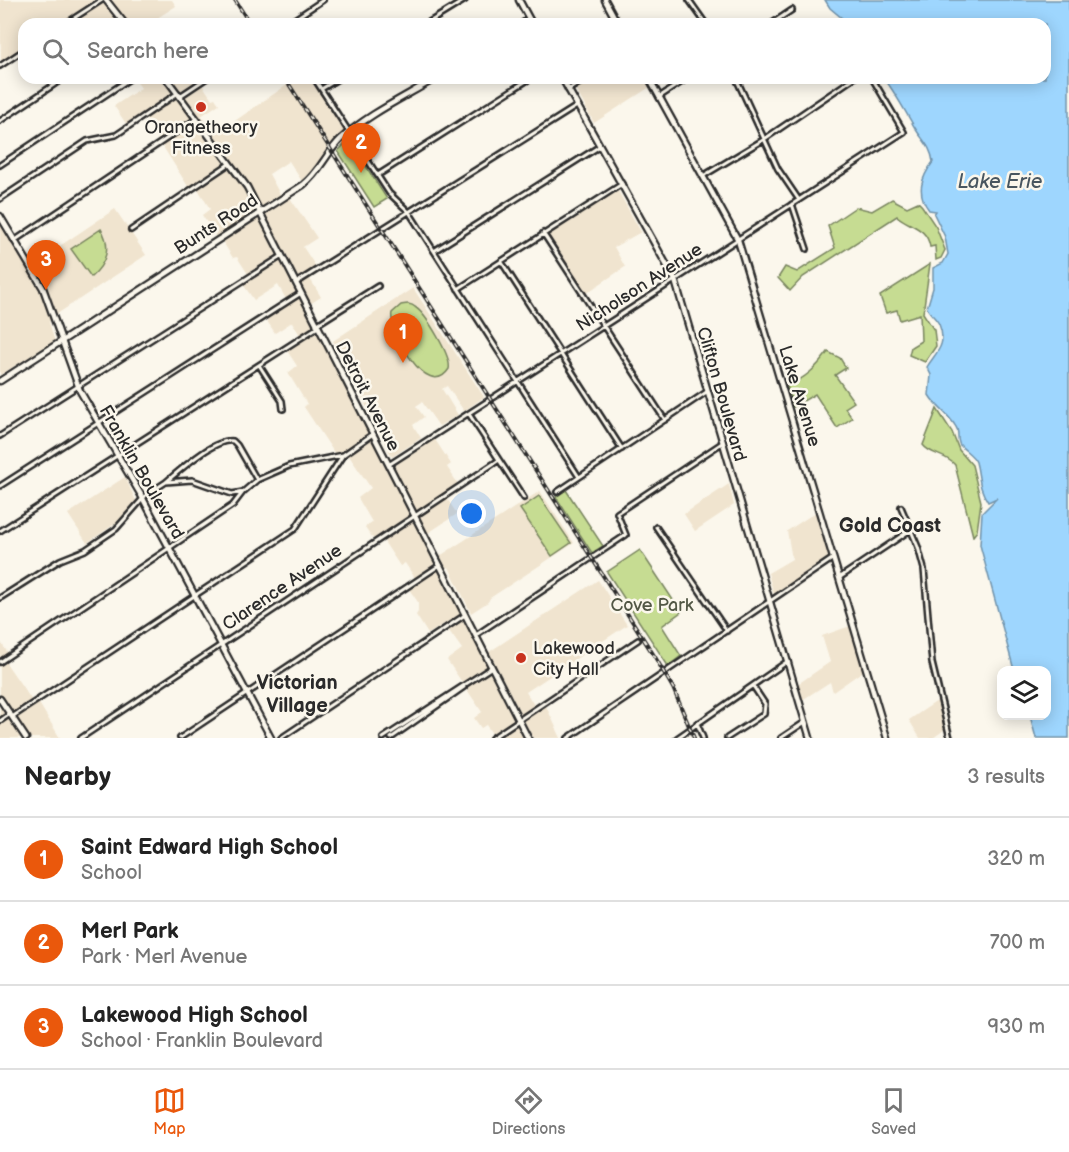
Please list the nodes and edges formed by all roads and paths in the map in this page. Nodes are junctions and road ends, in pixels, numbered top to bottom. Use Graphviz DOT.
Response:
graph roads {
  1 [pos="104,0"];
  2 [pos="323,0"];
  3 [pos="465,0"];
  4 [pos="519,0"];
  5 [pos="605,0"];
  6 [pos="691,1"];
  7 [pos="792,10"];
  8 [pos="75,18"];
  9 [pos="120,18"];
  10 [pos="296,18"];
  11 [pos="436,18"];
  12 [pos="528,18"];
  13 [pos="615,18"];
  14 [pos="702,18"];
  15 [pos="780,18"];
  16 [pos="18,54"];
  17 [pos="0,66"];
  18 [pos="55,84"];
  19 [pos="121,84"];
  20 [pos="171,84"];
  21 [pos="196,84"];
  22 [pos="319,84"];
  23 [pos="329,84"];
  24 [pos="426,84"];
  25 [pos="522,84"];
  26 [pos="565,84"];
  27 [pos="578,84"];
  28 [pos="651,84"];
  29 [pos="679,84"];
  30 [pos="739,84"];
  31 [pos="845,84"];
  32 [pos="876,84"];
  33 [pos="322,88"];
  34 [pos="568,90"];
  35 [pos="179,94"];
  36 [pos="659,97"];
  37 [pos="577,106"];
  38 [pos="197,118"];
  39 [pos="0,121"];
  40 [pos="349,132"];
  41 [pos="763,140"];
  42 [pos="600,146"];
  43 [pos="231,163"];
  44 [pos="0,165"];
  45 [pos="378,175"];
  46 [pos="703,176"];
  47 [pos="622,184"];
  48 [pos="0,199"];
  49 [pos="799,200"];
  50 [pos="792,204"];
  51 [pos="259,212"];
  52 [pos="409,212"];
  53 [pos="0,216"];
  54 [pos="131,230"];
  55 [pos="543,233"];
  56 [pos="738,240"];
  57 [pos="14,241"];
  58 [pos="807,249"];
  59 [pos="434,251"];
  60 [pos="282,256"];
  61 [pos="501,261"];
  62 [pos="675,280"];
  63 [pos="296,283"];
  64 [pos="378,286"];
  65 [pos="458,289"];
  66 [pos="301,293"];
  67 [pos="317,326"];
  68 [pos="604,326"];
  69 [pos="61,341"];
  70 [pos="561,353"];
  71 [pos="259,365"];
  72 [pos="0,381"];
  73 [pos="516,382"];
  74 [pos="78,385"];
  75 [pos="708,391"];
  76 [pos="283,409"];
  77 [pos="469,414"];
  78 [pos="665,420"];
  79 [pos="99,423"];
  80 [pos="373,434"];
  81 [pos="0,436"];
  82 [pos="723,443"];
  83 [pos="622,449"];
  84 [pos="118,455"];
  85 [pos="343,455"];
  86 [pos="499,460"];
  87 [pos="388,465"];
  88 [pos="178,471"];
  89 [pos="579,477"];
  90 [pos="183,480"];
  91 [pos="257,480"];
  92 [pos="166,482"];
  93 [pos="0,486"];
  94 [pos="243,492"];
  95 [pos="557,492"];
  96 [pos="231,494"];
  97 [pos="524,498"];
  98 [pos="143,499"];
  99 [pos="236,502"];
  100 [pos="902,507"];
  101 [pos="415,515"];
  102 [pos="656,527"];
  103 [pos="912,529"];
  104 [pos="0,531"];
  105 [pos="170,548"];
  106 [pos="833,559"];
  107 [pos="440,565"];
  108 [pos="838,578"];
  109 [pos="195,595"];
  110 [pos="0,598"];
  111 [pos="770,601"];
  112 [pos="465,615"];
  113 [pos="727,631"];
  114 [pos="476,635"];
  115 [pos="638,640"];
  116 [pos="221,644"];
  117 [pos="788,661"];
  118 [pos="0,662"];
  119 [pos="492,668"];
  120 [pos="468,684"];
  121 [pos="753,686"];
  122 [pos="248,693"];
  123 [pos="0,699"];
  124 [pos="11,716"];
  125 [pos="519,720"];
  126 [pos="0,721"];
  127 [pos="805,722"];
  128 [pos="698,723"];
  129 [pos="26,738"];
  130 [pos="81,738"];
  131 [pos="180,738"];
  132 [pos="271,738"];
  133 [pos="280,738"];
  134 [pos="383,738"];
  135 [pos="391,738"];
  136 [pos="492,738"];
  137 [pos="528,738"];
  138 [pos="568,738"];
  139 [pos="676,738"];
  140 [pos="703,738"];
  141 [pos="727,738"];
  142 [pos="781,738"];
  143 [pos="810,738"];
  144 [pos="887,738"];
  145 [pos="950,738"];
  1 -- 8 [label="street"];
  1 -- 9 [label="street"];
  2 -- 10 [label="street"];
  3 -- 11 [label="street"];
  4 -- 12 [label="street"];
  5 -- 13 [label="street"];
  6 -- 14 [label="street"];
  7 -- 15 [label="street"];
  16 -- 17 [label="street"];
  18 -- 39 [label="street"];
  19 -- 44 [label="street"];
  20 -- 35 [label="street, Detroit Avenue"];
  21 -- 35 [label="street"];
  22 -- 33 [label="street"];
  23 -- 33 [label="street"];
  24 -- 40 [label="street, Bunts Road"];
  25 -- 45 [label="street"];
  26 -- 34 [label="street, Clifton Boulevard"];
  27 -- 34 [label="street"];
  28 -- 36 [label="street, Lake Avenue"];
  29 -- 36 [label="street"];
  30 -- 41 [label="street"];
  31 -- 41 [label="street"];
  32 -- 49 [label="street, Nicholson Avenue"];
  33 -- 40 [label="street"];
  34 -- 37 [label="street, Clifton Boulevard"];
  35 -- 38 [label="street, Detroit Avenue"];
  35 -- 48 [label="street"];
  36 -- 46 [label="street, Lake Avenue"];
  37 -- 42 [label="street, Clifton Boulevard"];
  37 -- 52 [label="street"];
  38 -- 43 [label="street, Detroit Avenue"];
  38 -- 57 [label="street"];
  40 -- 45 [label="street"];
  40 -- 51 [label="street, Bunts Road"];
  41 -- 46 [label="street"];
  41 -- 49 [label="street"];
  42 -- 47 [label="street, Clifton Boulevard"];
  42 -- 59 [label="street"];
  43 -- 51 [label="street, Detroit Avenue"];
  43 -- 54 [label="street"];
  45 -- 52 [label="street"];
  46 -- 56 [label="street, Lake Avenue"];
  47 -- 55 [label="street"];
  47 -- 62 [label="street, Clifton Boulevard"];
  49 -- 50 [label="street, Nicholson Avenue"];
  50 -- 56 [label="street, Nicholson Avenue"];
  50 -- 58 [label="street"];
  51 -- 60 [label="street, Detroit Avenue"];
  51 -- 69 [label="street, Bunts Road"];
  52 -- 59 [label="street"];
  52 -- 63 [label="street"];
  53 -- 57 [label="street, Franklin Boulevard"];
  55 -- 61 [label="street"];
  55 -- 68 [label="street"];
  56 -- 62 [label="street, Nicholson Avenue"];
  56 -- 106 [label="street, Lake Avenue"];
  57 -- 69 [label="street, Franklin Boulevard"];
  59 -- 65 [label="street"];
  60 -- 63 [label="street, Detroit Avenue"];
  60 -- 74 [label="street"];
  61 -- 65 [label="street"];
  61 -- 70 [label="street"];
  62 -- 68 [label="street, Nicholson Avenue"];
  62 -- 75 [label="street, Clifton Boulevard"];
  63 -- 66 [label="street, Detroit Avenue"];
  64 -- 67 [label="street"];
  65 -- 73 [label="street"];
  66 -- 67 [label="street, Detroit Avenue"];
  66 -- 79 [label="street"];
  67 -- 71 [label="street"];
  67 -- 80 [label="street, Detroit Avenue"];
  68 -- 70 [label="street, Nicholson Avenue"];
  68 -- 78 [label="street"];
  69 -- 72 [label="street, Bunts Road"];
  69 -- 74 [label="street, Franklin Boulevard"];
  70 -- 73 [label="street, Nicholson Avenue"];
  70 -- 83 [label="street"];
  71 -- 76 [label="street"];
  71 -- 84 [label="street"];
  73 -- 77 [label="street, Nicholson Avenue"];
  73 -- 89 [label="street"];
  74 -- 79 [label="street, Franklin Boulevard"];
  74 -- 81 [label="street"];
  75 -- 78 [label="street"];
  75 -- 82 [label="street, Clifton Boulevard"];
  77 -- 86 [label="street"];
  77 -- 87 [label="street, Nicholson Avenue"];
  78 -- 83 [label="street"];
  79 -- 84 [label="street, Franklin Boulevard"];
  79 -- 93 [label="street"];
  80 -- 85 [label="street"];
  80 -- 87 [label="street, Detroit Avenue"];
  82 -- 111 [label="street, Clifton Boulevard"];
  82 -- 114 [label="street"];
  83 -- 89 [label="street"];
  84 -- 98 [label="street, Franklin Boulevard"];
  84 -- 104 [label="street"];
  85 -- 91 [label="street"];
  85 -- 109 [label="street"];
  86 -- 97 [label="street"];
  86 -- 101 [label="street, Clarence Avenue"];
  87 -- 101 [label="street, Detroit Avenue"];
  88 -- 90 [label="street"];
  88 -- 91 [label="street"];
  88 -- 92 [label="street"];
  89 -- 95 [label="street"];
  90 -- 92 [label="street"];
  90 -- 96 [label="street"];
  91 -- 94 [label="street"];
  92 -- 98 [label="street"];
  94 -- 96 [label="street"];
  94 -- 99 [label="street"];
  96 -- 99 [label="street"];
  98 -- 105 [label="street, Franklin Boulevard"];
  98 -- 110 [label="street"];
  99 -- 105 [label="street"];
  100 -- 103 [label="street"];
  101 -- 107 [label="street, Detroit Avenue"];
  101 -- 116 [label="street, Clarence Avenue"];
  102 -- 113 [label="street"];
  103 -- 108 [label="street"];
  103 -- 145 [label="street"];
  105 -- 109 [label="street, Franklin Boulevard"];
  105 -- 118 [label="street"];
  106 -- 108 [label="street, Lake Avenue"];
  106 -- 111 [label="street"];
  107 -- 112 [label="street, Detroit Avenue"];
  107 -- 122 [label="street"];
  108 -- 144 [label="street, Lake Avenue"];
  109 -- 116 [label="street, Franklin Boulevard"];
  109 -- 124 [label="street"];
  111 -- 113 [label="street"];
  111 -- 117 [label="street, Clifton Boulevard"];
  112 -- 114 [label="street, Detroit Avenue"];
  112 -- 133 [label="street"];
  113 -- 138 [label="street"];
  114 -- 119 [label="street, Detroit Avenue"];
  115 -- 125 [label="street"];
  116 -- 122 [label="street, Franklin Boulevard"];
  116 -- 130 [label="street, Clarence Avenue"];
  117 -- 121 [label="street"];
  117 -- 127 [label="street, Clifton Boulevard"];
  119 -- 120 [label="street"];
  119 -- 125 [label="street, Detroit Avenue"];
  120 -- 134 [label="street"];
  120 -- 135 [label="street"];
  121 -- 128 [label="street"];
  121 -- 141 [label="street"];
  122 -- 131 [label="street"];
  122 -- 132 [label="street, Franklin Boulevard"];
  123 -- 124 [label="street"];
  124 -- 126 [label="street"];
  124 -- 129 [label="street"];
  125 -- 136 [label="street"];
  125 -- 137 [label="street, Detroit Avenue"];
  127 -- 142 [label="street"];
  127 -- 143 [label="street, Clifton Boulevard"];
  128 -- 139 [label="street"];
  128 -- 140 [label="street"];
}
